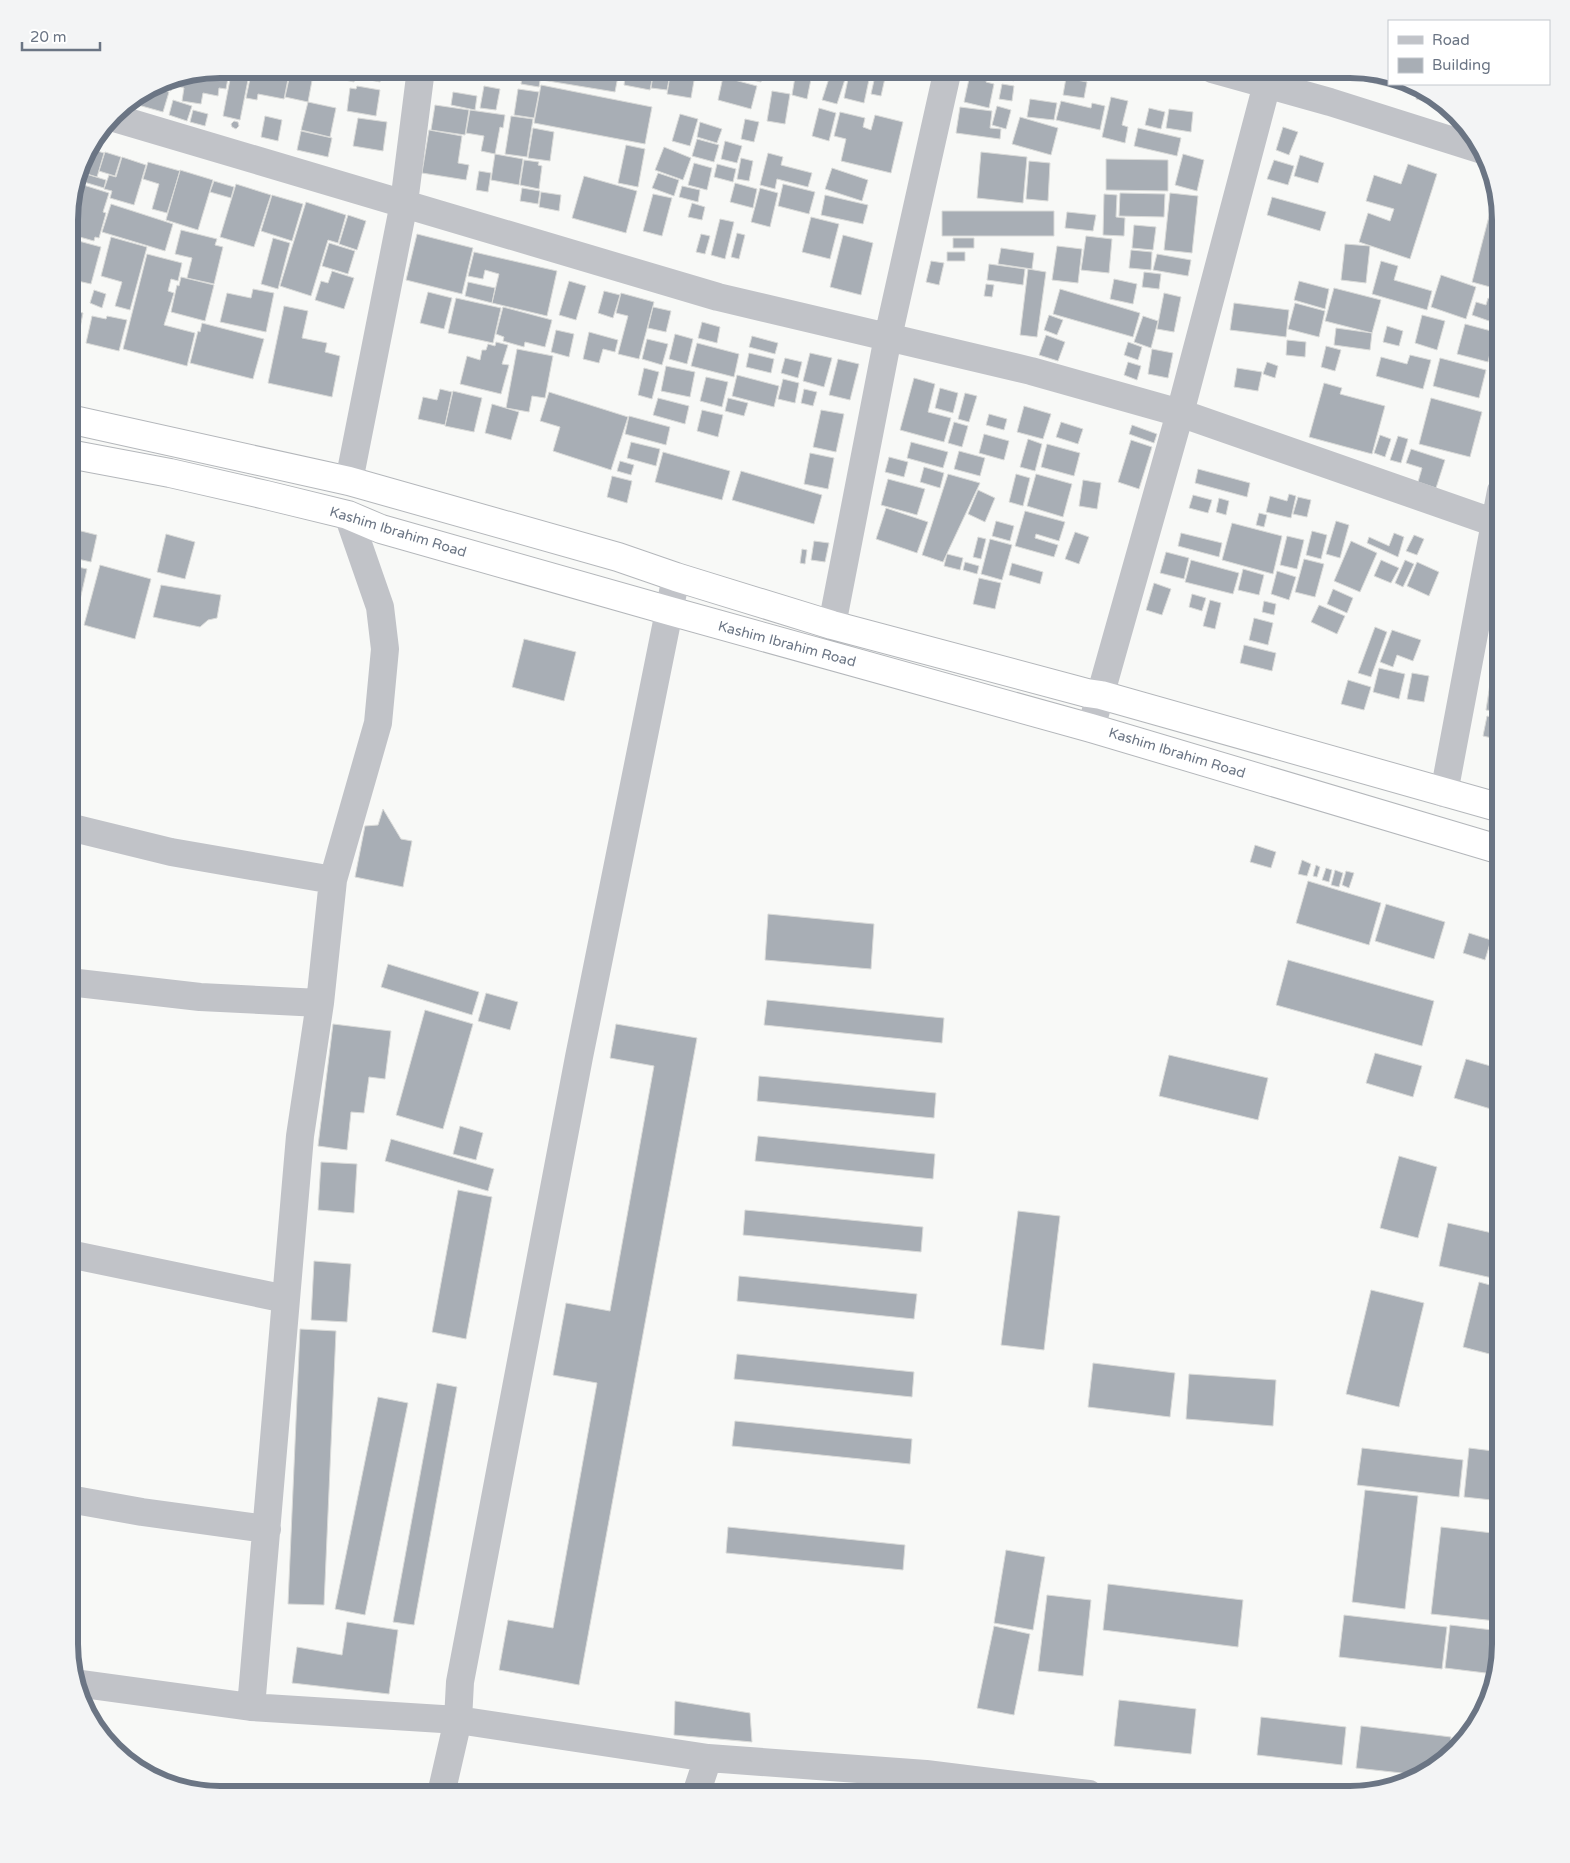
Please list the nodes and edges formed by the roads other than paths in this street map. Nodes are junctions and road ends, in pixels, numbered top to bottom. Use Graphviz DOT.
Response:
graph roads {
  1 [pos="420,77"];
  2 [pos="1269,77"];
  3 [pos="946,78"];
  4 [pos="1271,78"];
  5 [pos="119,119"];
  6 [pos="1473,147"];
  7 [pos="404,203"];
  8 [pos="888,337"];
  9 [pos="1180,413"];
  10 [pos="78,421"];
  11 [pos="78,456"];
  12 [pos="349,481"];
  13 [pos="348,515"];
  14 [pos="1492,522"];
  15 [pos="1492,558"];
  16 [pos="676,577"];
  17 [pos="670,611"];
  18 [pos="832,625"];
  19 [pos="1101,695"];
  20 [pos="1091,728"];
  21 [pos="1444,793"];
  22 [pos="1492,806"];
  23 [pos="78,829"];
  24 [pos="1492,847"];
  25 [pos="333,880"];
  26 [pos="77,983"];
  27 [pos="320,1002"];
  28 [pos="77,1256"];
  29 [pos="286,1298"];
  30 [pos="77,1500"];
  31 [pos="267,1529"];
  32 [pos="84,1684"];
  33 [pos="251,1707"];
  34 [pos="458,1720"];
  35 [pos="708,1758"];
  36 [pos="923,1784"];
  37 [pos="443,1786"];
  38 [pos="699,1786"];
  39 [pos="956,1786"];
  1 -- 7 [label="street"];
  2 -- 9 [label="street"];
  3 -- 8 [label="street"];
  4 -- 6 [label="street"];
  5 -- 7 [label="street"];
  7 -- 8 [label="street"];
  7 -- 12 [label="street"];
  8 -- 9 [label="street"];
  8 -- 18 [label="street"];
  9 -- 14 [label="street"];
  9 -- 19 [label="street"];
  10 -- 12 [label="highway"];
  11 -- 13 [label="highway, Kashim Ibrahim Road"];
  12 -- 16 [label="highway"];
  13 -- 17 [label="highway, Kashim Ibrahim Road"];
  13 -- 25 [label="street"];
  15 -- 21 [label="street"];
  16 -- 17 [label="street"];
  16 -- 18 [label="highway"];
  17 -- 20 [label="highway, Kashim Ibrahim Road"];
  17 -- 34 [label="street"];
  18 -- 19 [label="highway"];
  19 -- 20 [label="street"];
  19 -- 21 [label="highway"];
  20 -- 24 [label="highway, Kashim Ibrahim Road"];
  21 -- 22 [label="highway"];
  23 -- 25 [label="street"];
  25 -- 27 [label="street"];
  26 -- 27 [label="street"];
  27 -- 29 [label="street"];
  28 -- 29 [label="street"];
  29 -- 31 [label="street"];
  30 -- 31 [label="street"];
  31 -- 33 [label="street"];
  32 -- 33 [label="street"];
  33 -- 34 [label="street"];
  34 -- 35 [label="street"];
  34 -- 37 [label="street"];
  35 -- 36 [label="street"];
  35 -- 38 [label="street"];
  36 -- 39 [label="street"];
}
